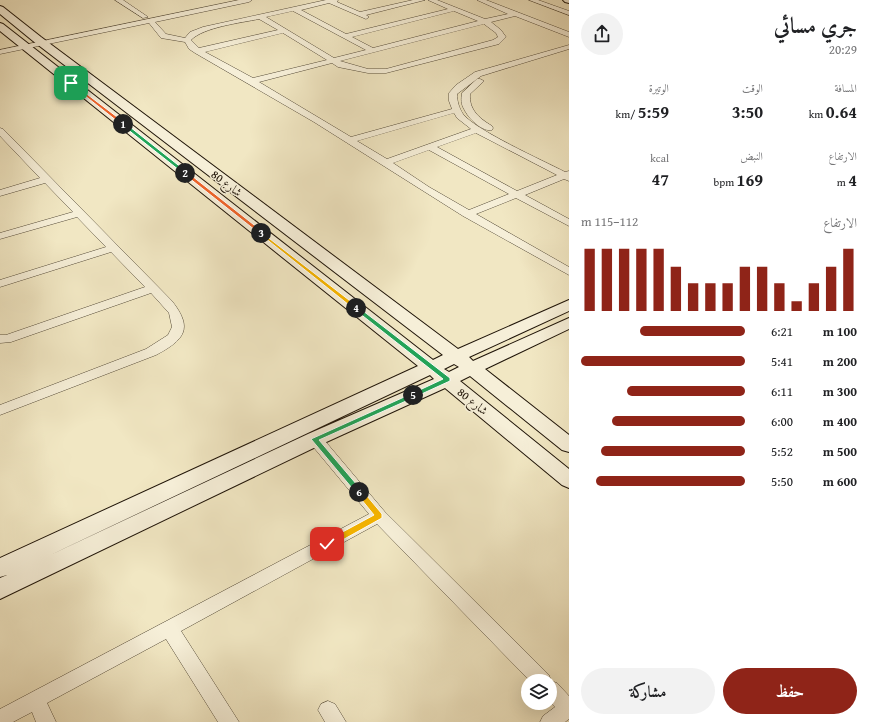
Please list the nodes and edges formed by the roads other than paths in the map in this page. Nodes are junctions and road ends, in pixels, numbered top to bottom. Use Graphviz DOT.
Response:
graph roads {
  1 [pos="228,0"];
  2 [pos="249,0"];
  3 [pos="422,0"];
  4 [pos="430,0"];
  5 [pos="483,0"];
  6 [pos="532,0"];
  7 [pos="332,1"];
  8 [pos="120,2"];
  9 [pos="131,2"];
  10 [pos="0,9"];
  11 [pos="294,9"];
  12 [pos="454,9"];
  13 [pos="569,13"];
  14 [pos="360,14"];
  15 [pos="515,14"];
  16 [pos="259,16"];
  17 [pos="148,19"];
  18 [pos="485,22"];
  19 [pos="562,23"];
  20 [pos="0,26"];
  21 [pos="387,26"];
  22 [pos="548,27"];
  23 [pos="284,31"];
  24 [pos="569,35"];
  25 [pos="346,36"];
  26 [pos="187,40"];
  27 [pos="31,43"];
  28 [pos="0,46"];
  29 [pos="569,47"];
  30 [pos="372,50"];
  31 [pos="198,51"];
  32 [pos="0,52"];
  33 [pos="569,54"];
  34 [pos="333,60"];
  35 [pos="252,81"];
  36 [pos="457,110"];
  37 [pos="0,130"];
  38 [pos="477,130"];
  39 [pos="349,140"];
  40 [pos="430,147"];
  41 [pos="386,162"];
  42 [pos="568,174"];
  43 [pos="48,180"];
  44 [pos="0,193"];
  45 [pos="516,195"];
  46 [pos="79,213"];
  47 [pos="467,214"];
  48 [pos="569,223"];
  49 [pos="0,236"];
  50 [pos="113,248"];
  51 [pos="569,272"];
  52 [pos="0,284"];
  53 [pos="153,288"];
  54 [pos="569,305"];
  55 [pos="569,323"];
  56 [pos="0,339"];
  57 [pos="463,362"];
  58 [pos="432,368"];
  59 [pos="447,380"];
  60 [pos="0,410"];
  61 [pos="315,439"];
  62 [pos="569,445"];
  63 [pos="569,480"];
  64 [pos="379,516"];
  65 [pos="0,568"];
  66 [pos="0,589"];
  67 [pos="170,629"];
  68 [pos="535,674"];
  69 [pos="557,696"];
  70 [pos="36,700"];
  71 [pos="569,709"];
  72 [pos="0,719"];
  73 [pos="46,722"];
  74 [pos="229,722"];
  75 [pos="550,722"];
  1 -- 17 [label="street"];
  2 -- 17 [label="street"];
  3 -- 14 [label="street"];
  4 -- 12 [label="street"];
  5 -- 15 [label="street"];
  6 -- 13 [label="street"];
  7 -- 11 [label="street"];
  7 -- 14 [label="street"];
  8 -- 9 [label="street"];
  8 -- 17 [label="street"];
  10 -- 27 [label="street, شارع 80"];
  11 -- 16 [label="street"];
  11 -- 25 [label="street"];
  12 -- 18 [label="street"];
  12 -- 21 [label="street"];
  14 -- 21 [label="street"];
  15 -- 18 [label="street"];
  15 -- 22 [label="street"];
  16 -- 23 [label="street"];
  16 -- 26 [label="street"];
  17 -- 26 [label="street"];
  17 -- 27 [label="street"];
  18 -- 30 [label="street"];
  18 -- 34 [label="street"];
  19 -- 22 [label="street"];
  20 -- 27 [label="street, شارع 80"];
  21 -- 25 [label="street"];
  22 -- 24 [label="street"];
  23 -- 31 [label="street"];
  23 -- 34 [label="street"];
  25 -- 30 [label="street"];
  26 -- 31 [label="street"];
  27 -- 28 [label="street"];
  27 -- 32 [label="street"];
  27 -- 57 [label="street, شارع 80"];
  27 -- 58 [label="street, شارع 80"];
  29 -- 36 [label="street"];
  30 -- 34 [label="street"];
  31 -- 35 [label="street"];
  33 -- 42 [label="street"];
  34 -- 35 [label="street"];
  35 -- 39 [label="street"];
  36 -- 38 [label="street"];
  36 -- 39 [label="street"];
  37 -- 43 [label="street"];
  38 -- 40 [label="street"];
  38 -- 42 [label="street"];
  39 -- 41 [label="street"];
  40 -- 41 [label="street"];
  40 -- 45 [label="street"];
  41 -- 47 [label="street"];
  42 -- 45 [label="street"];
  43 -- 44 [label="street"];
  43 -- 46 [label="street"];
  45 -- 47 [label="street"];
  45 -- 48 [label="street"];
  46 -- 49 [label="street"];
  46 -- 50 [label="street"];
  47 -- 51 [label="street"];
  50 -- 52 [label="street"];
  50 -- 53 [label="street"];
  53 -- 56 [label="street"];
  53 -- 60 [label="street"];
  54 -- 57 [label="street"];
  55 -- 57 [label="street"];
  57 -- 58 [label="street"];
  57 -- 59 [label="street"];
  57 -- 62 [label="street, شارع 80"];
  58 -- 59 [label="street, شارع 80"];
  58 -- 65 [label="street"];
  59 -- 61 [label="street"];
  59 -- 63 [label="street, شارع 80"];
  61 -- 64 [label="street"];
  61 -- 66 [label="street"];
  64 -- 67 [label="street"];
  64 -- 68 [label="street"];
  67 -- 70 [label="street"];
  67 -- 74 [label="street"];
  69 -- 71 [label="street"];
  70 -- 72 [label="street"];
  70 -- 73 [label="street"];
  71 -- 75 [label="street"];
}
